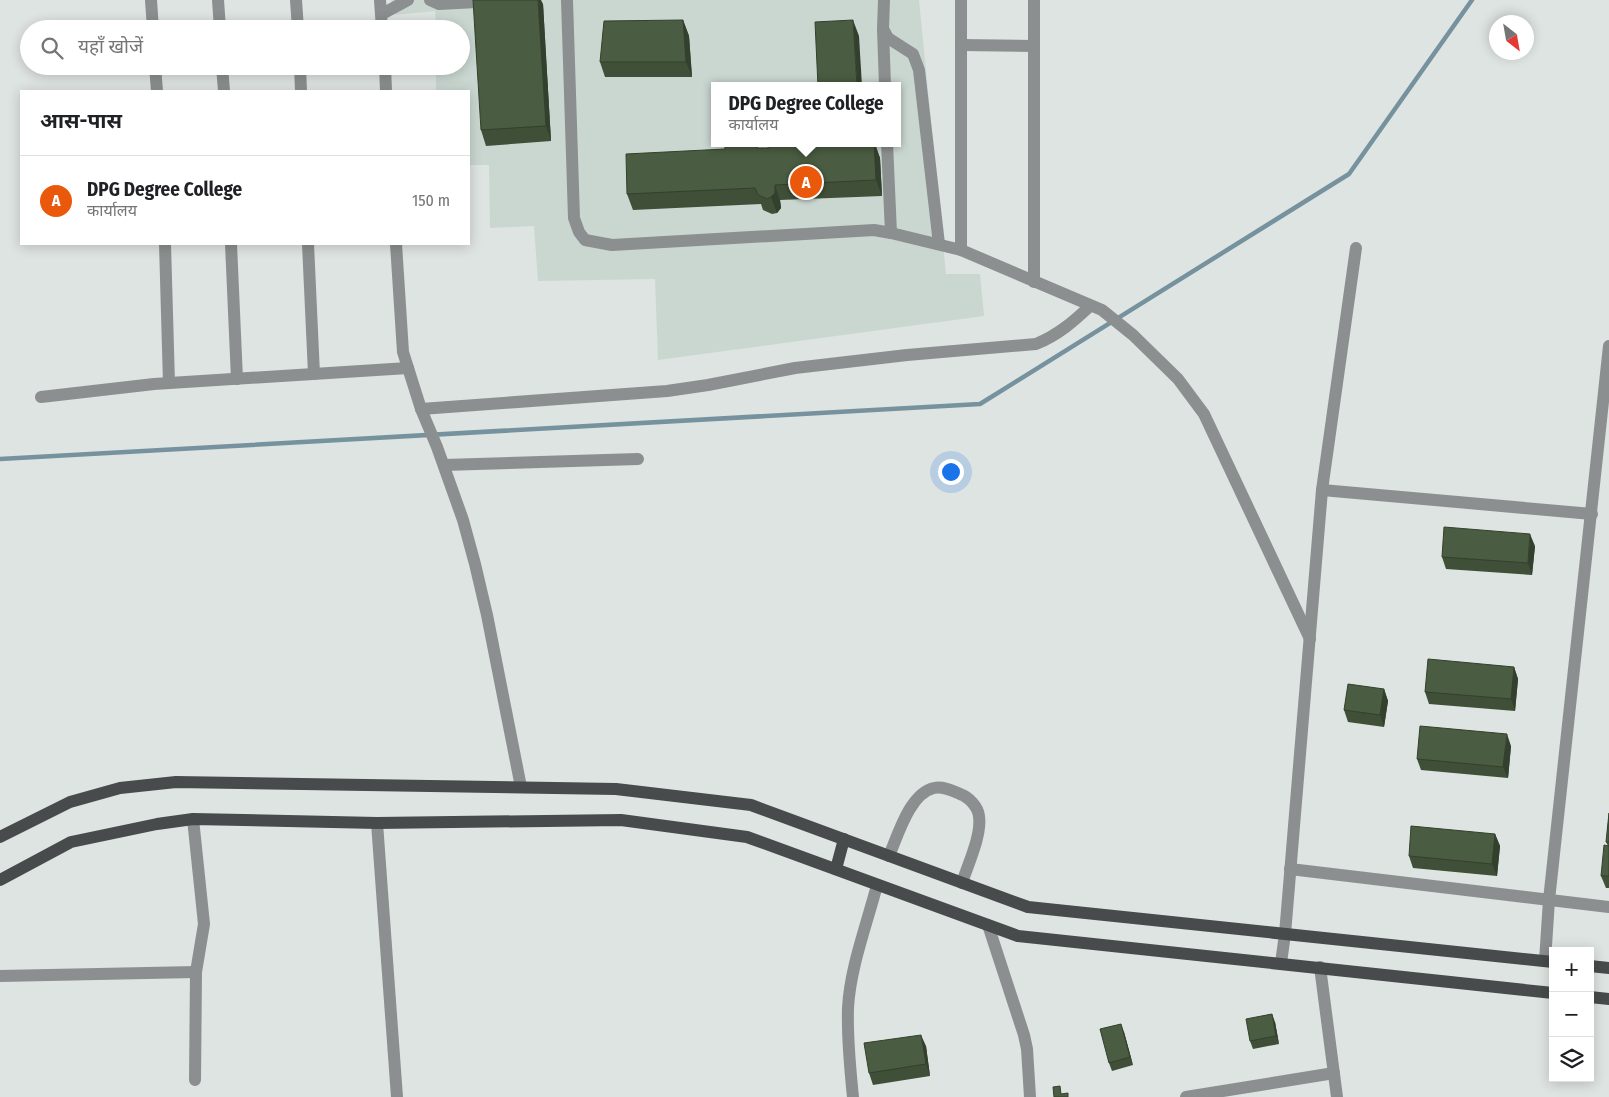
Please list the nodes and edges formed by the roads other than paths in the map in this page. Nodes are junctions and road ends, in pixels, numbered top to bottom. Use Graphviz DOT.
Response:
graph roads {
  1 [pos="151,0"];
  2 [pos="218,0"];
  3 [pos="296,0"];
  4 [pos="380,0"];
  5 [pos="408,0"];
  6 [pos="430,0"];
  7 [pos="517,0"];
  8 [pos="567,0"];
  9 [pos="884,0"];
  10 [pos="961,0"];
  11 [pos="1034,0"];
  12 [pos="382,14"];
  13 [pos="152,20"];
  14 [pos="219,20"];
  15 [pos="297,20"];
  16 [pos="382,20"];
  17 [pos="883,28"];
  18 [pos="961,45"];
  19 [pos="1034,46"];
  20 [pos="156,75"];
  21 [pos="223,75"];
  22 [pos="300,75"];
  23 [pos="385,75"];
  24 [pos="885,82"];
  25 [pos="157,90"];
  26 [pos="224,90"];
  27 [pos="301,90"];
  28 [pos="386,90"];
  29 [pos="887,147"];
  30 [pos="891,232"];
  31 [pos="165,245"];
  32 [pos="231,245"];
  33 [pos="308,245"];
  34 [pos="396,245"];
  35 [pos="950,247"];
  36 [pos="1356,248"];
  37 [pos="1034,282"];
  38 [pos="1096,308"];
  39 [pos="1609,346"];
  40 [pos="408,368"];
  41 [pos="314,374"];
  42 [pos="237,379"];
  43 [pos="170,383"];
  44 [pos="41,397"];
  45 [pos="420,409"];
  46 [pos="638,459"];
  47 [pos="444,465"];
  48 [pos="1322,490"];
  49 [pos="1592,514"];
  50 [pos="1310,639"];
  51 [pos="521,787"];
  52 [pos="194,819"];
  53 [pos="377,823"];
  54 [pos="0,837"];
  55 [pos="844,839"];
  56 [pos="889,856"];
  57 [pos="836,869"];
  58 [pos="1290,869"];
  59 [pos="0,880"];
  60 [pos="962,883"];
  61 [pos="877,885"];
  62 [pos="1549,900"];
  63 [pos="1609,907"];
  64 [pos="988,925"];
  65 [pos="1285,934"];
  66 [pos="1549,947"];
  67 [pos="1549,961"];
  68 [pos="1281,963"];
  69 [pos="1594,966"];
  70 [pos="1320,967"];
  71 [pos="1609,968"];
  72 [pos="196,972"];
  73 [pos="0,976"];
  74 [pos="1549,993"];
  75 [pos="1594,997"];
  76 [pos="1609,998"];
  77 [pos="1334,1073"];
  78 [pos="195,1080"];
  79 [pos="397,1097"];
  80 [pos="853,1097"];
  81 [pos="1030,1097"];
  82 [pos="1186,1097"];
  83 [pos="1337,1097"];
  1 -- 13 [label="street"];
  2 -- 14 [label="street"];
  3 -- 15 [label="street"];
  4 -- 12 [label="street"];
  5 -- 12 [label="street"];
  6 -- 7 [label="street"];
  8 -- 30 [label="street"];
  9 -- 17 [label="street"];
  10 -- 18 [label="street"];
  11 -- 19 [label="street"];
  12 -- 16 [label="street"];
  17 -- 24 [label="street"];
  17 -- 35 [label="street"];
  18 -- 19 [label="street"];
  18 -- 35 [label="street"];
  19 -- 37 [label="street"];
  20 -- 25 [label="street"];
  21 -- 26 [label="street"];
  22 -- 27 [label="street"];
  23 -- 28 [label="street"];
  29 -- 30 [label="street"];
  30 -- 35 [label="street"];
  31 -- 43 [label="street"];
  32 -- 42 [label="street"];
  33 -- 41 [label="street"];
  34 -- 40 [label="street"];
  35 -- 37 [label="street"];
  36 -- 48 [label="street"];
  37 -- 38 [label="street"];
  38 -- 45 [label="street"];
  38 -- 50 [label="street"];
  39 -- 49 [label="street"];
  40 -- 41 [label="street"];
  40 -- 45 [label="street"];
  41 -- 42 [label="street"];
  42 -- 43 [label="street"];
  43 -- 44 [label="street"];
  45 -- 47 [label="street"];
  46 -- 47 [label="street"];
  47 -- 51 [label="street"];
  48 -- 49 [label="street"];
  48 -- 50 [label="street"];
  49 -- 62 [label="street"];
  50 -- 58 [label="street"];
  51 -- 54 [label="main road"];
  51 -- 55 [label="main road"];
  52 -- 53 [label="main road"];
  52 -- 59 [label="main road"];
  52 -- 72 [label="street"];
  53 -- 57 [label="main road"];
  53 -- 79 [label="street"];
  55 -- 56 [label="main road"];
  55 -- 57 [label="main road"];
  56 -- 60 [label="main road"];
  56 -- 60 [label="street"];
  57 -- 61 [label="main road"];
  58 -- 62 [label="street"];
  58 -- 65 [label="street"];
  60 -- 65 [label="main road"];
  61 -- 64 [label="main road"];
  61 -- 80 [label="street"];
  62 -- 63 [label="street"];
  62 -- 66 [label="street"];
  64 -- 68 [label="main road"];
  64 -- 81 [label="street"];
  65 -- 67 [label="main road"];
  65 -- 68 [label="street"];
  68 -- 70 [label="main road"];
  69 -- 71 [label="main road"];
  70 -- 74 [label="main road"];
  70 -- 77 [label="street"];
  72 -- 73 [label="street"];
  72 -- 78 [label="street"];
  75 -- 76 [label="main road"];
  77 -- 82 [label="street"];
  77 -- 83 [label="street"];
}
